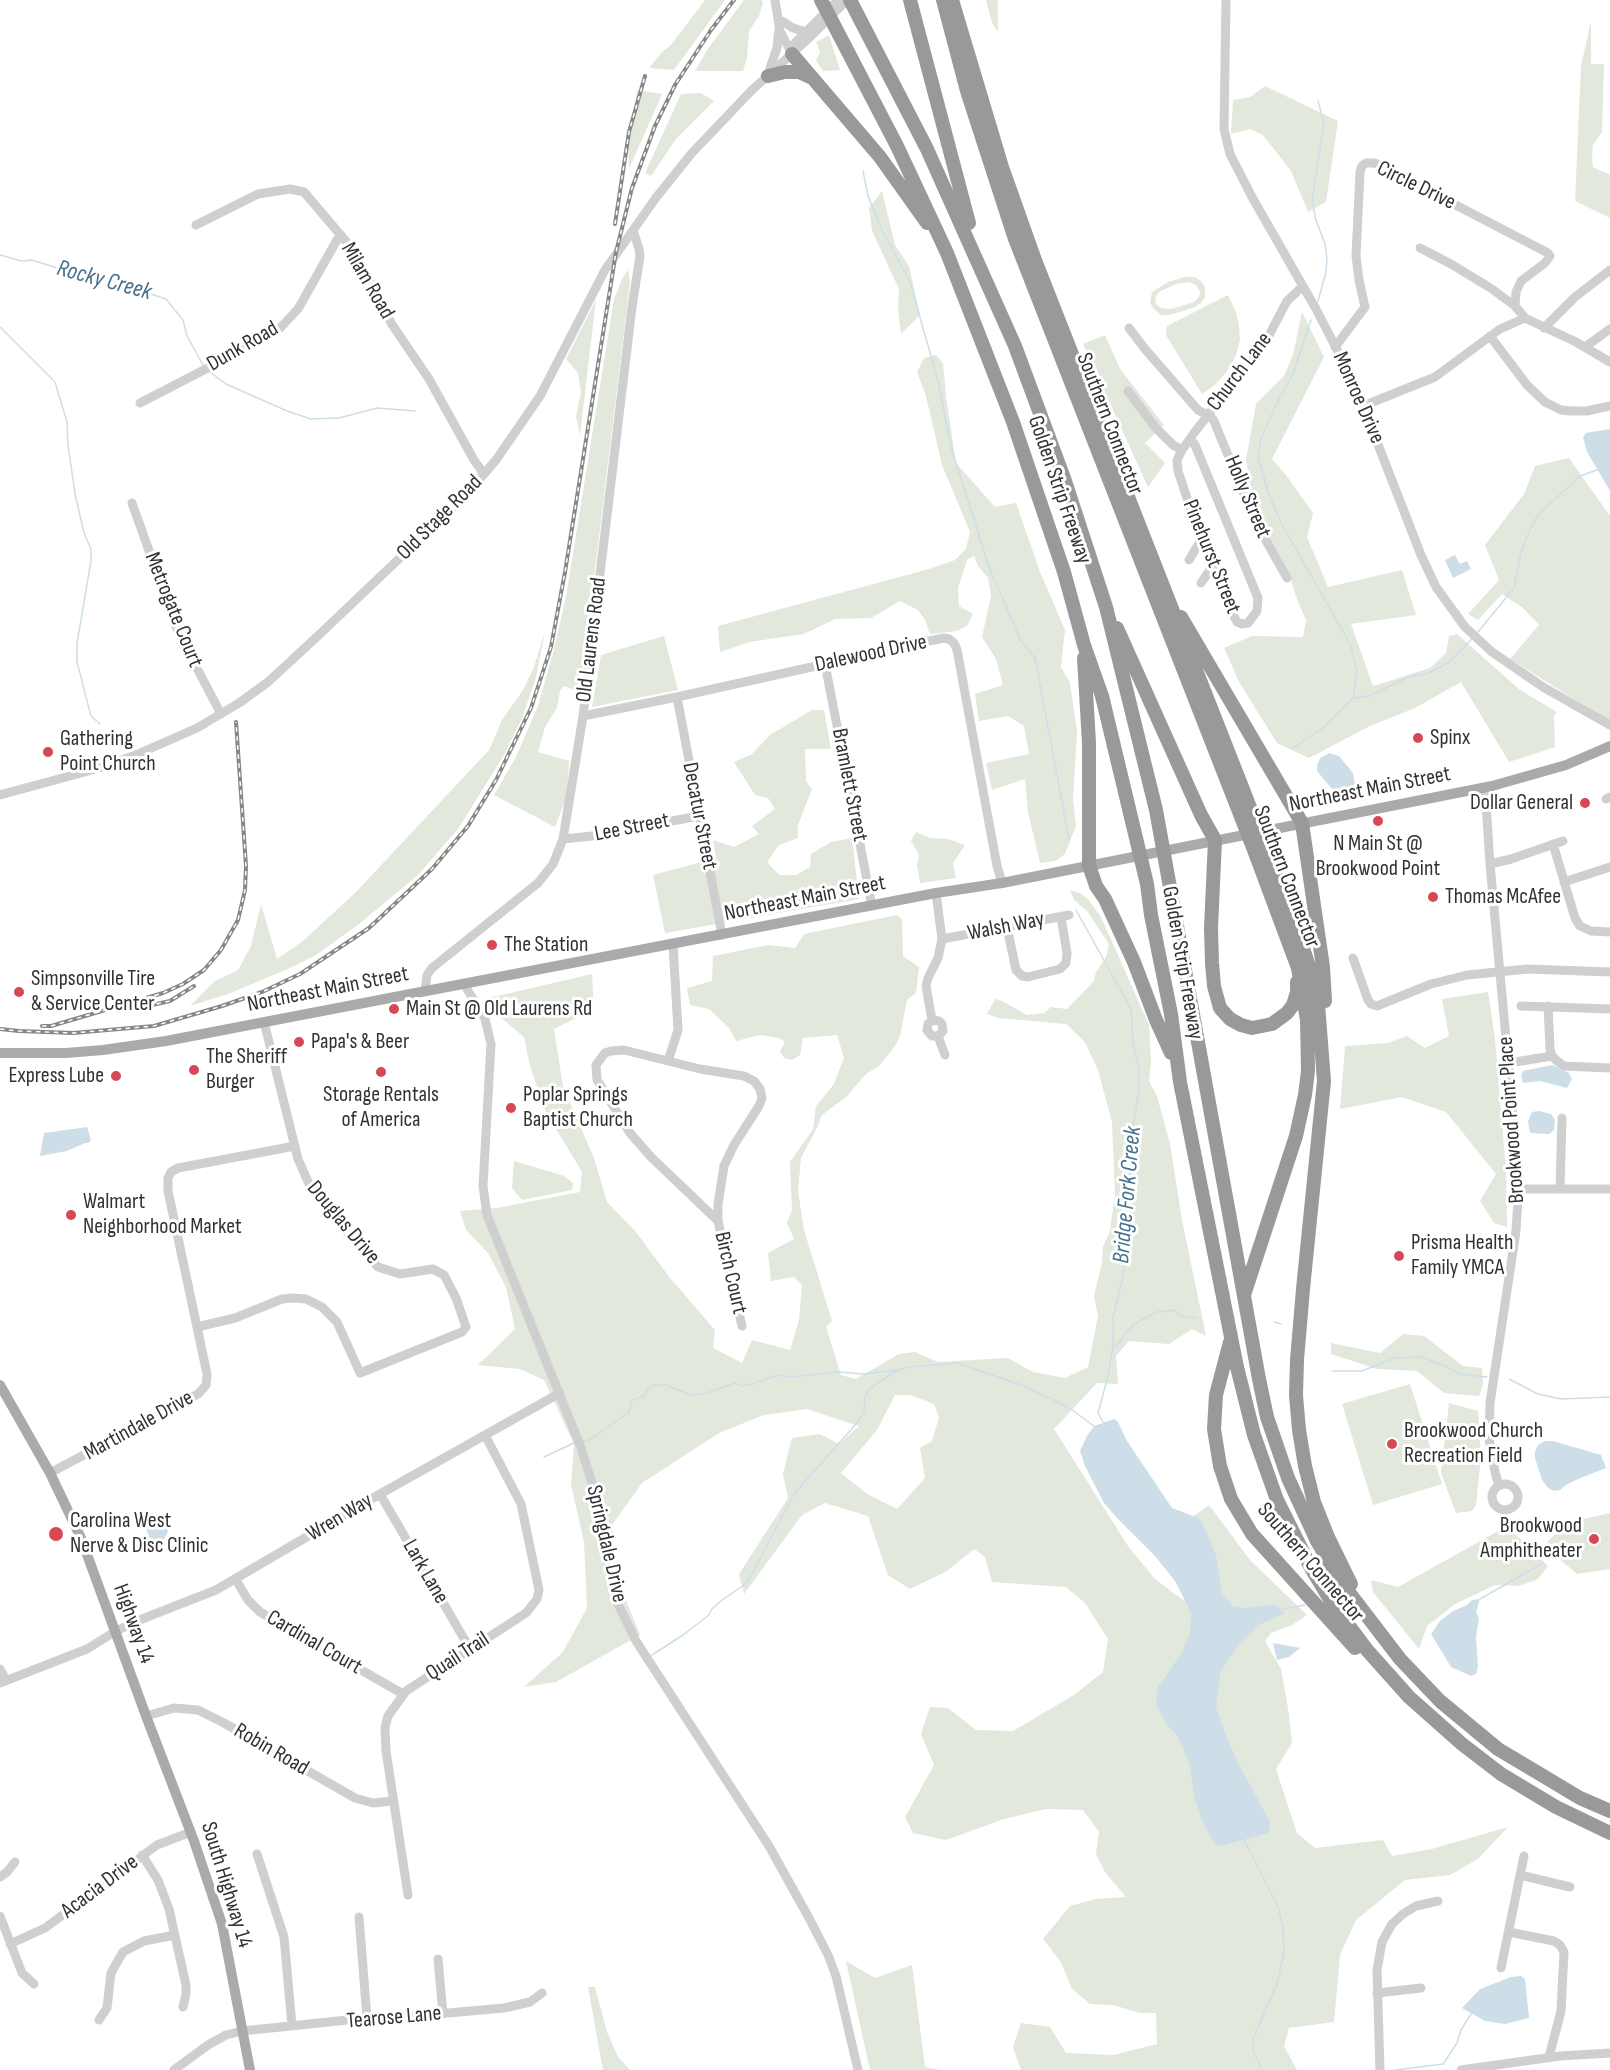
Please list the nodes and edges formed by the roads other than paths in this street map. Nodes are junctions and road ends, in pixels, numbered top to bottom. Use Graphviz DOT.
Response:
graph roads {
  1 [pos="775,0"];
  2 [pos="821,0"];
  3 [pos="838,0"];
  4 [pos="848,0"];
  5 [pos="910,0"];
  6 [pos="1226,0"];
  7 [pos="948,4"];
  8 [pos="779,19"];
  9 [pos="807,34"];
  10 [pos="790,51"];
  11 [pos="769,72"];
  12 [pos="815,80"];
  13 [pos="196,225"];
  14 [pos="633,230"];
  15 [pos="342,235"];
  16 [pos="1420,248"];
  17 [pos="947,253"];
  18 [pos="1610,270"];
  19 [pos="986,280"];
  20 [pos="1303,286"];
  21 [pos="1515,306"];
  22 [pos="1525,318"];
  23 [pos="1129,328"];
  24 [pos="1544,328"];
  25 [pos="1610,329"];
  26 [pos="1490,336"];
  27 [pos="1335,347"];
  28 [pos="1585,347"];
  29 [pos="1610,362"];
  30 [pos="1128,391"];
  31 [pos="140,403"];
  32 [pos="1364,406"];
  33 [pos="1610,406"];
  34 [pos="1209,415"];
  35 [pos="1190,439"];
  36 [pos="1182,450"];
  37 [pos="1177,460"];
  38 [pos="484,474"];
  39 [pos="132,503"];
  40 [pos="1201,540"];
  41 [pos="1189,560"];
  42 [pos="1212,567"];
  43 [pos="1287,578"];
  44 [pos="1160,581"];
  45 [pos="1201,583"];
  46 [pos="1106,608"];
  47 [pos="1083,645"];
  48 [pos="825,664"];
  49 [pos="677,697"];
  50 [pos="220,714"];
  51 [pos="583,717"];
  52 [pos="1610,725"];
  53 [pos="1610,746"];
  54 [pos="1485,788"];
  55 [pos="0,795"];
  56 [pos="1245,813"];
  57 [pos="699,816"];
  58 [pos="1302,823"];
  59 [pos="563,839"];
  60 [pos="1215,840"];
  61 [pos="1260,849"];
  62 [pos="1490,864"];
  63 [pos="1089,865"];
  64 [pos="1610,867"];
  65 [pos="1564,882"];
  66 [pos="1002,883"];
  67 [pos="936,893"];
  68 [pos="873,906"];
  69 [pos="1007,927"];
  70 [pos="1610,932"];
  71 [pos="722,935"];
  72 [pos="942,939"];
  73 [pos="673,944"];
  74 [pos="1293,952"];
  75 [pos="1353,958"];
  76 [pos="1501,972"];
  77 [pos="1610,972"];
  78 [pos="464,984"];
  79 [pos="425,991"];
  80 [pos="1521,1006"];
  81 [pos="1548,1006"];
  82 [pos="1610,1009"];
  83 [pos="264,1022"];
  84 [pos="0,1053"];
  85 [pos="945,1055"];
  86 [pos="1552,1056"];
  87 [pos="668,1061"];
  88 [pos="1509,1063"];
  89 [pos="1178,1065"];
  90 [pos="1610,1068"];
  91 [pos="1324,1082"];
  92 [pos="1562,1118"];
  93 [pos="295,1146"];
  94 [pos="1519,1189"];
  95 [pos="1560,1189"];
  96 [pos="1610,1189"];
  97 [pos="718,1221"];
  98 [pos="742,1326"];
  99 [pos="196,1327"];
  100 [pos="0,1385"];
  101 [pos="560,1393"];
  102 [pos="485,1435"];
  103 [pos="50,1473"];
  104 [pos="1499,1486"];
  105 [pos="380,1494"];
  106 [pos="236,1580"];
  107 [pos="1362,1608"];
  108 [pos="116,1631"];
  109 [pos="470,1649"];
  110 [pos="0,1669"];
  111 [pos="3,1681"];
  112 [pos="403,1694"];
  113 [pos="146,1716"];
  114 [pos="1436,1723"];
  115 [pos="393,1801"];
  116 [pos="1610,1811"];
  117 [pos="191,1832"];
  118 [pos="1610,1833"];
  119 [pos="257,1854"];
  120 [pos="142,1855"];
  121 [pos="1524,1856"];
  122 [pos="15,1862"];
  123 [pos="1520,1875"];
  124 [pos="0,1877"];
  125 [pos="1570,1887"];
  126 [pos="408,1895"];
  127 [pos="1438,1901"];
  128 [pos="0,1916"];
  129 [pos="359,1917"];
  130 [pos="1509,1932"];
  131 [pos="175,1935"];
  132 [pos="10,1944"];
  133 [pos="438,1959"];
  134 [pos="1501,1968"];
  135 [pos="34,1984"];
  136 [pos="1422,1988"];
  137 [pos="542,1993"];
  138 [pos="1377,1993"];
  139 [pos="183,2007"];
  140 [pos="443,2014"];
  141 [pos="367,2018"];
  142 [pos="99,2020"];
  143 [pos="292,2026"];
  144 [pos="242,2031"];
  145 [pos="1610,2054"];
  146 [pos="1549,2057"];
  147 [pos="1504,2067"];
  148 [pos="174,2070"];
  149 [pos="250,2070"];
  150 [pos="858,2070"];
  151 [pos="1380,2070"];
  152 [pos="1461,2070"];
  1 -- 8 [label="street"];
  2 -- 17 [label="highway, Golden Strip Freeway"];
  3 -- 9 [label="street, Old Stage Road"];
  4 -- 9 [label="street, Old Stage Road"];
  4 -- 19 [label="highway, Golden Strip Freeway"];
  5 -- 19 [label="highway"];
  6 -- 20 [label="street, Monroe Drive"];
  7 -- 44 [label="highway, Southern Connector"];
  7 -- 56 [label="highway, Southern Connector"];
  8 -- 9 [label="street"];
  8 -- 10 [label="street"];
  8 -- 11 [label="street"];
  9 -- 10 [label="street, Old Stage Road"];
  10 -- 11 [label="street, Old Stage Road"];
  10 -- 12 [label="highway"];
  11 -- 12 [label="highway"];
  11 -- 14 [label="street, Old Stage Road"];
  12 -- 17 [label="highway"];
  13 -- 15 [label="street, Milam Road"];
  14 -- 38 [label="street, Old Stage Road"];
  14 -- 51 [label="street, Old Laurens Road"];
  15 -- 31 [label="street, Dunk Road"];
  15 -- 38 [label="street, Milam Road"];
  16 -- 21 [label="street"];
  17 -- 47 [label="highway, Golden Strip Freeway"];
  18 -- 24 [label="street"];
  19 -- 46 [label="highway, Golden Strip Freeway"];
  20 -- 27 [label="street, Monroe Drive"];
  20 -- 34 [label="street, Church Lane"];
  21 -- 22 [label="street"];
  21 -- 27 [label="street, Circle Drive"];
  22 -- 24 [label="street"];
  22 -- 26 [label="street"];
  23 -- 34 [label="street"];
  24 -- 28 [label="street"];
  25 -- 28 [label="street"];
  26 -- 32 [label="street"];
  26 -- 33 [label="street"];
  27 -- 32 [label="street, Monroe Drive"];
  28 -- 29 [label="street"];
  30 -- 36 [label="street"];
  32 -- 52 [label="street, Monroe Drive"];
  34 -- 35 [label="street, Church Lane"];
  34 -- 43 [label="street, Holly Street"];
  35 -- 36 [label="street, Church Lane"];
  35 -- 42 [label="street, Pinehurst Street"];
  36 -- 37 [label="street, Church Lane"];
  37 -- 40 [label="street, Pinehurst Street"];
  38 -- 50 [label="street, Old Stage Road"];
  39 -- 50 [label="street, Metrogate Court"];
  40 -- 41 [label="street"];
  40 -- 42 [label="street, Pinehurst Street"];
  42 -- 45 [label="street"];
  44 -- 56 [label="highway, Southern Connector"];
  44 -- 58 [label="highway"];
  46 -- 60 [label="highway"];
  46 -- 107 [label="highway, Golden Strip Freeway"];
  47 -- 63 [label="highway"];
  47 -- 89 [label="highway, Golden Strip Freeway"];
  48 -- 49 [label="street, Dalewood Drive"];
  48 -- 66 [label="street, Dalewood Drive"];
  48 -- 68 [label="street, Bramlett Street"];
  49 -- 51 [label="street, Dalewood Drive"];
  49 -- 57 [label="street, Decatur Street"];
  50 -- 55 [label="street, Old Stage Road"];
  51 -- 59 [label="street, Old Laurens Road"];
  53 -- 54 [label="main road, Northeast Main Street"];
  54 -- 58 [label="main road, Northeast Main Street"];
  54 -- 62 [label="street, Brookwood Point Place"];
  56 -- 61 [label="highway, Southern Connector"];
  57 -- 59 [label="street, Lee Street"];
  57 -- 71 [label="street, Decatur Street"];
  58 -- 60 [label="main road, Northeast Main Street"];
  58 -- 91 [label="highway"];
  59 -- 79 [label="street, Old Laurens Road"];
  60 -- 63 [label="main road, Northeast Main Street"];
  60 -- 74 [label="highway"];
  61 -- 74 [label="highway, Southern Connector"];
  61 -- 91 [label="highway, Southern Connector"];
  62 -- 65 [label="street"];
  62 -- 76 [label="street, Brookwood Point Place"];
  63 -- 66 [label="main road, Northeast Main Street"];
  63 -- 89 [label="highway"];
  64 -- 65 [label="street"];
  65 -- 70 [label="street"];
  66 -- 67 [label="main road, Northeast Main Street"];
  67 -- 68 [label="main road, Northeast Main Street"];
  67 -- 72 [label="street"];
  68 -- 71 [label="main road, Northeast Main Street"];
  69 -- 69 [label="street, Walsh Way"];
  69 -- 72 [label="street, Walsh Way"];
  71 -- 73 [label="main road, Northeast Main Street"];
  72 -- 85 [label="street"];
  73 -- 78 [label="main road, Northeast Main Street"];
  73 -- 87 [label="street"];
  74 -- 114 [label="highway, Southern Connector"];
  75 -- 76 [label="street"];
  76 -- 77 [label="street"];
  76 -- 88 [label="street, Brookwood Point Place"];
  78 -- 79 [label="main road, Northeast Main Street"];
  78 -- 101 [label="street, Springdale Drive"];
  79 -- 83 [label="main road, Northeast Main Street"];
  80 -- 81 [label="street"];
  81 -- 82 [label="street"];
  81 -- 86 [label="street"];
  83 -- 84 [label="main road, Northeast Main Street"];
  83 -- 93 [label="street, Douglas Drive"];
  86 -- 88 [label="street"];
  86 -- 90 [label="street"];
  87 -- 97 [label="street, Birch Court"];
  87 -- 97 [label="street"];
  88 -- 94 [label="street, Brookwood Point Place"];
  89 -- 114 [label="highway, Golden Strip Freeway"];
  91 -- 107 [label="highway, Southern Connector"];
  92 -- 95 [label="street"];
  93 -- 99 [label="street, Martindale Drive"];
  93 -- 99 [label="street, Douglas Drive"];
  94 -- 95 [label="street"];
  94 -- 104 [label="street, Brookwood Point Place"];
  95 -- 96 [label="street"];
  97 -- 98 [label="street, Birch Court"];
  99 -- 103 [label="street, Martindale Drive"];
  100 -- 103 [label="main road, Highway 14"];
  101 -- 102 [label="street, Wren Way"];
  101 -- 150 [label="street, Springdale Drive"];
  102 -- 105 [label="street, Wren Way"];
  102 -- 109 [label="street, Quail Trail"];
  103 -- 108 [label="main road, Highway 14"];
  105 -- 106 [label="street, Wren Way"];
  105 -- 109 [label="street, Lark Lane"];
  106 -- 108 [label="street, Wren Way"];
  106 -- 112 [label="street, Cardinal Court"];
  107 -- 116 [label="highway, Golden Strip Freeway"];
  108 -- 111 [label="street, Wren Way"];
  108 -- 113 [label="main road, Highway 14"];
  109 -- 112 [label="street, Quail Trail"];
  110 -- 111 [label="street"];
  112 -- 115 [label="street, Quail Trail"];
  113 -- 115 [label="street, Robin Road"];
  113 -- 117 [label="main road, South Highway 14"];
  114 -- 118 [label="highway, Golden Strip Freeway"];
  115 -- 126 [label="street, Quail Trail"];
  117 -- 120 [label="street, Acacia Drive"];
  117 -- 144 [label="main road, South Highway 14"];
  119 -- 143 [label="street"];
  120 -- 131 [label="street"];
  120 -- 132 [label="street, Acacia Drive"];
  121 -- 123 [label="street"];
  122 -- 124 [label="street"];
  123 -- 125 [label="street"];
  123 -- 130 [label="street"];
  127 -- 138 [label="street"];
  128 -- 132 [label="street"];
  129 -- 141 [label="street"];
  130 -- 134 [label="street"];
  130 -- 146 [label="street"];
  131 -- 139 [label="street"];
  131 -- 142 [label="street"];
  132 -- 135 [label="street"];
  133 -- 140 [label="street"];
  136 -- 138 [label="street"];
  137 -- 140 [label="street, Tearose Lane"];
  138 -- 151 [label="street"];
  140 -- 141 [label="street, Tearose Lane"];
  141 -- 143 [label="street, Tearose Lane"];
  143 -- 144 [label="street, Tearose Lane"];
  144 -- 148 [label="street, Tearose Lane"];
  144 -- 149 [label="main road, South Highway 14"];
  145 -- 146 [label="street"];
  146 -- 147 [label="street"];
  147 -- 152 [label="street"];
}
